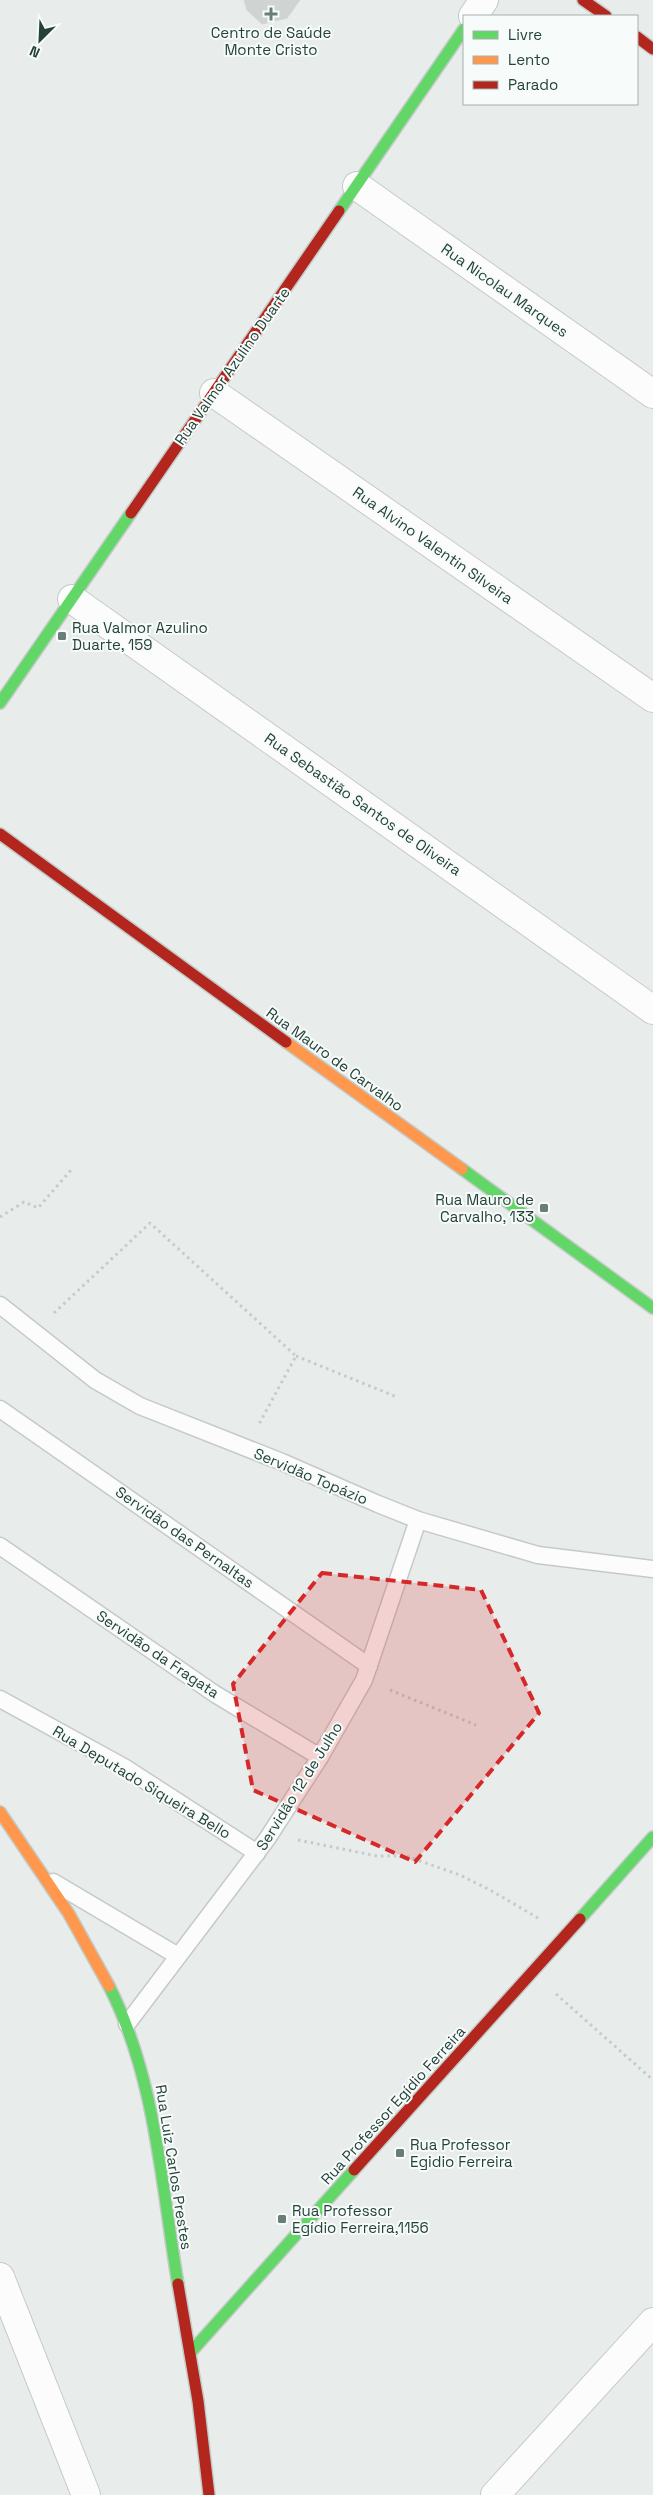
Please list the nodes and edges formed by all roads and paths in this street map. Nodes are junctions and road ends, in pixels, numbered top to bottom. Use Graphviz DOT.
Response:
graph roads {
  1 [pos="484,0"];
  2 [pos="583,0"];
  3 [pos="474,15"];
  4 [pos="605,15"];
  5 [pos="463,30"];
  6 [pos="638,38"];
  7 [pos="653,49"];
  8 [pos="357,186"];
  9 [pos="214,393"];
  10 [pos="653,394"];
  11 [pos="72,599"];
  12 [pos="653,698"];
  13 [pos="0,703"];
  14 [pos="0,834"];
  15 [pos="653,1010"];
  16 [pos="72,1170"];
  17 [pos="0,1217"];
  18 [pos="0,1305"];
  19 [pos="653,1308"];
  20 [pos="33,1333"];
  21 [pos="296,1356"];
  22 [pos="397,1397"];
  23 [pos="0,1409"];
  24 [pos="246,1448"];
  25 [pos="418,1520"];
  26 [pos="0,1546"];
  27 [pos="653,1570"];
  28 [pos="367,1673"];
  29 [pos="0,1699"];
  30 [pos="476,1725"];
  31 [pos="320,1756"];
  32 [pos="0,1812"];
  33 [pos="653,1837"];
  34 [pos="267,1839"];
  35 [pos="257,1853"];
  36 [pos="45,1877"];
  37 [pos="565,1935"];
  38 [pos="178,1956"];
  39 [pos="532,1972"];
  40 [pos="127,2024"];
  41 [pos="653,2080"];
  42 [pos="2,2287"];
  43 [pos="653,2322"];
  44 [pos="190,2353"];
  45 [pos="86,2495"];
  46 [pos="209,2495"];
  47 [pos="496,2495"];
  1 -- 3 [label="street"];
  2 -- 4 [label="street"];
  5 -- 8 [label="street, Rua Valmor Azulino Duarte"];
  6 -- 7 [label="street"];
  8 -- 9 [label="street, Rua Valmor Azulino Duarte"];
  8 -- 10 [label="street, Rua Nicolau Marques"];
  9 -- 11 [label="street, Rua Valmor Azulino Duarte"];
  9 -- 12 [label="street, Rua Alvino Valentin Silveira"];
  11 -- 13 [label="street, Rua Valmor Azulino Duarte"];
  11 -- 15 [label="street, Rua Sebastião Santos de Oliveira"];
  14 -- 19 [label="street, Rua Mauro de Carvalho"];
  16 -- 17 [label="path"];
  18 -- 20 [label="lane, Servidão Topázio"];
  20 -- 21 [label="path"];
  20 -- 24 [label="lane, Servidão Topázio"];
  21 -- 22 [label="path"];
  21 -- 24 [label="path"];
  23 -- 28 [label="lane, Servidão das Pernaltas"];
  24 -- 25 [label="lane, Servidão Topázio"];
  25 -- 27 [label="lane, Servidão Topázio"];
  25 -- 28 [label="lane, Servidão 12 de Julho"];
  26 -- 31 [label="lane, Servidão da Fragata"];
  28 -- 30 [label="path"];
  28 -- 31 [label="lane, Servidão 12 de Julho"];
  29 -- 35 [label="lane, Rua Deputado Siqueira Bello"];
  31 -- 34 [label="lane, Servidão 12 de Julho"];
  32 -- 36 [label="street, Rua Luiz Carlos Prestes"];
  33 -- 37 [label="street, Rua Professor Egídio Ferreira"];
  34 -- 35 [label="lane, Servidão 12 de Julho"];
  34 -- 37 [label="path"];
  35 -- 38 [label="lane, Servidão 12 de Julho"];
  36 -- 38 [label="lane"];
  36 -- 40 [label="street, Rua Luiz Carlos Prestes"];
  37 -- 39 [label="street, Rua Professor Egídio Ferreira"];
  38 -- 40 [label="lane, Servidão 12 de Julho"];
  39 -- 41 [label="path"];
  39 -- 44 [label="street, Rua Professor Egídio Ferreira"];
  40 -- 44 [label="street, Rua Luiz Carlos Prestes"];
  42 -- 45 [label="street"];
  43 -- 47 [label="street"];
  44 -- 46 [label="street"];
}
